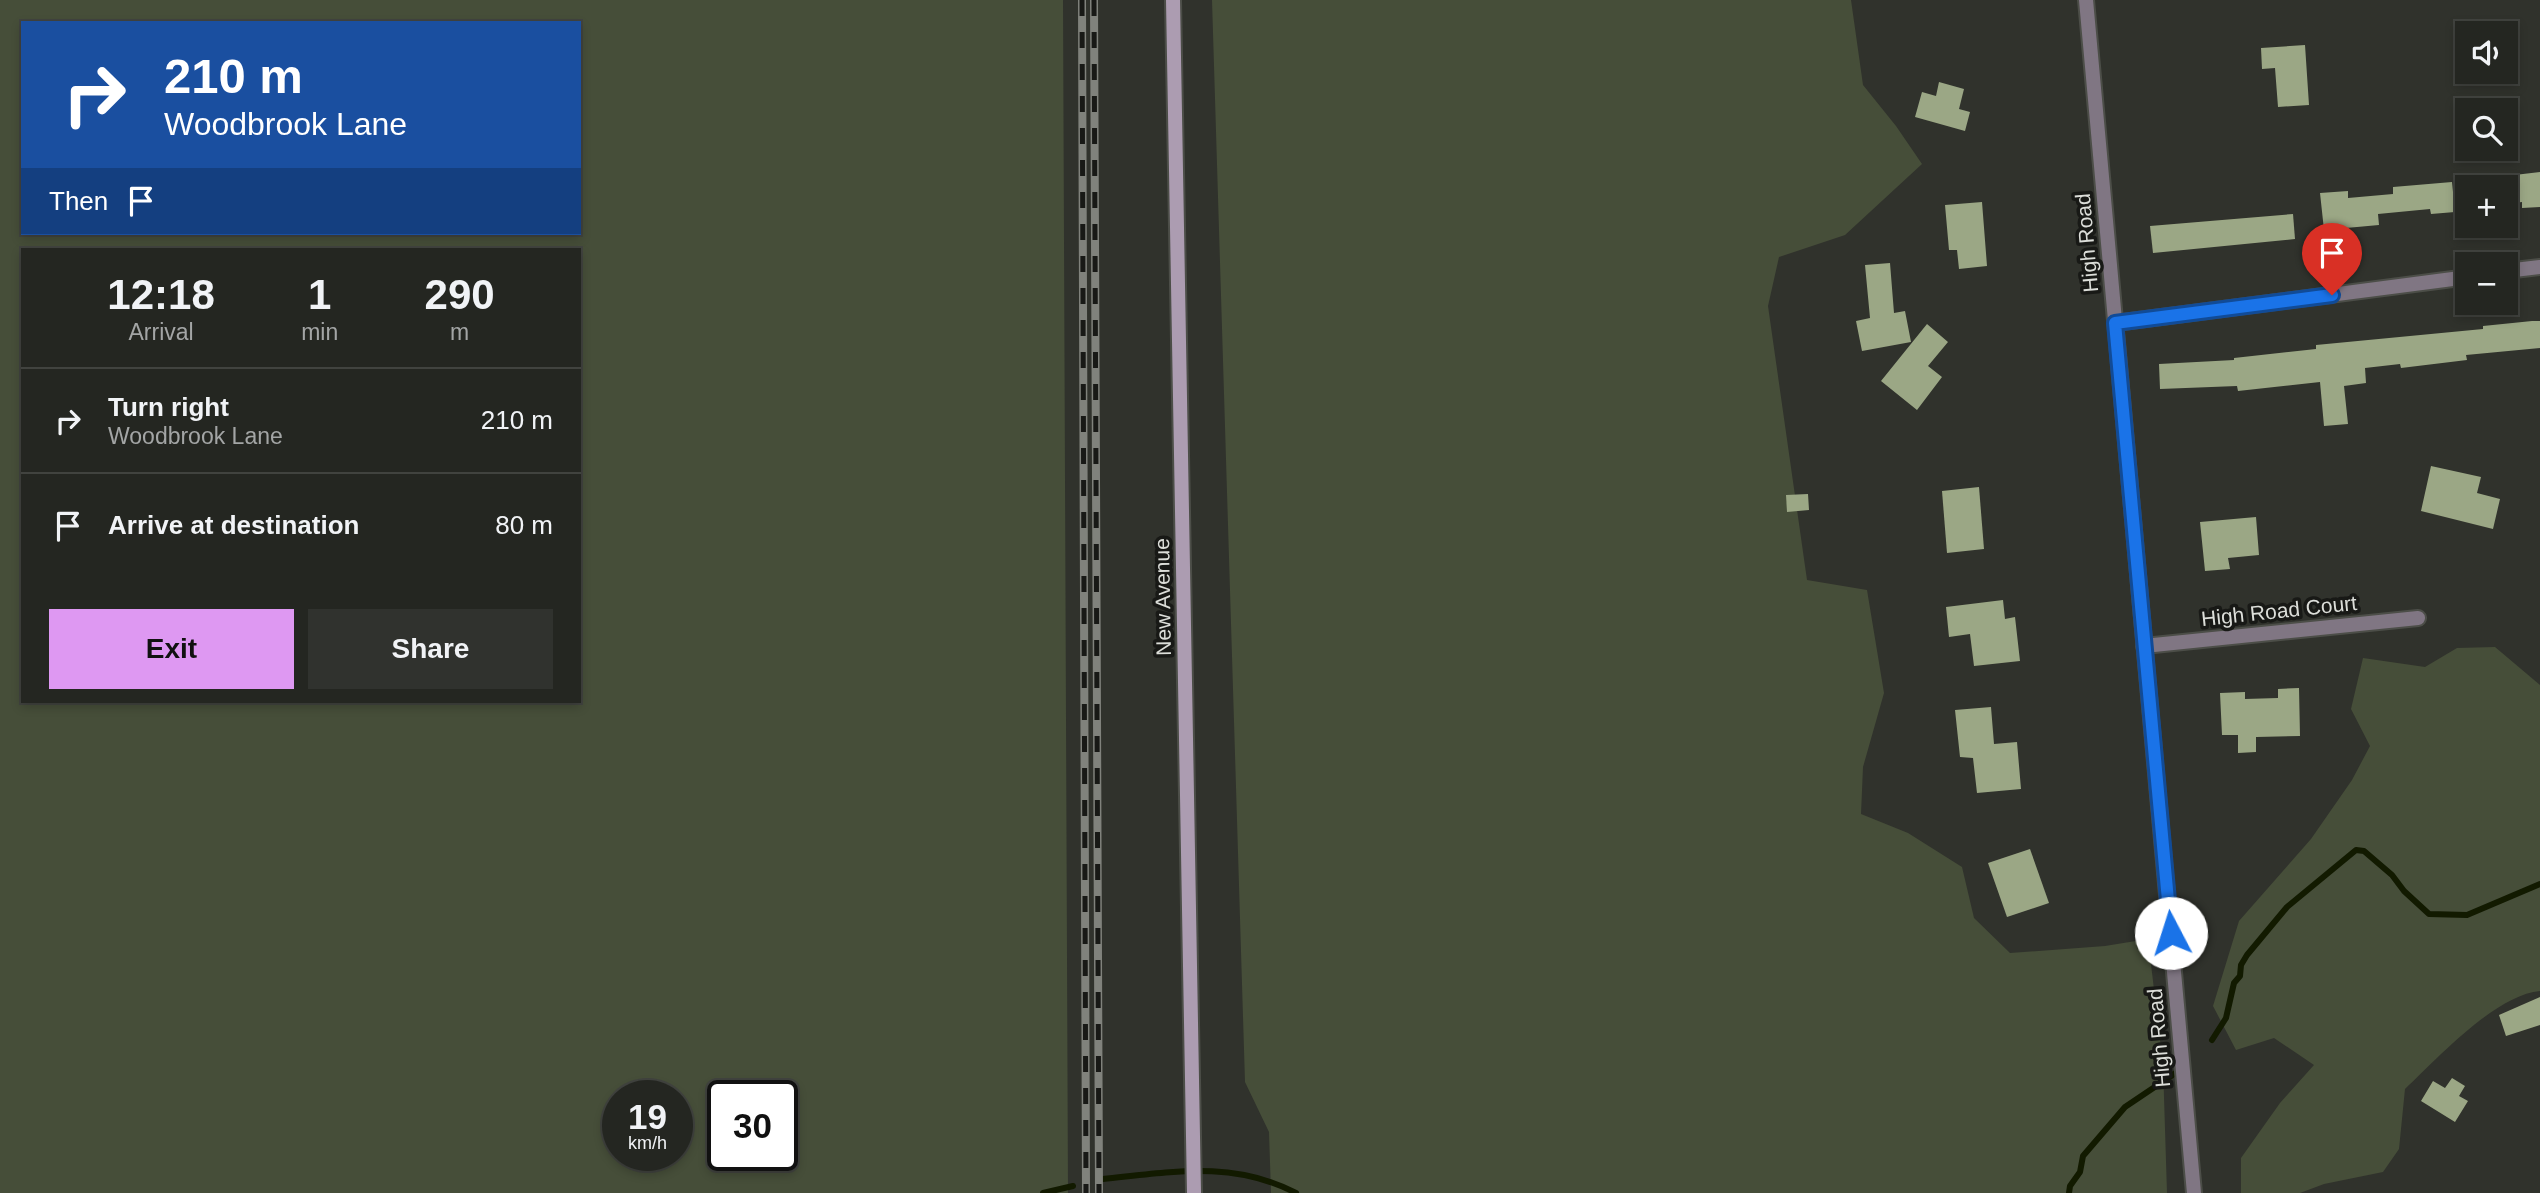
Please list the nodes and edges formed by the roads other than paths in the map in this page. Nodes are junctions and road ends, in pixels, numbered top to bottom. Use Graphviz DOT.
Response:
graph roads {
  1 [pos="1173,0"];
  2 [pos="2085,0"];
  3 [pos="2540,267"];
  4 [pos="2518,270"];
  5 [pos="2455,278"];
  6 [pos="2115,323"];
  7 [pos="2418,618"];
  8 [pos="2144,646"];
  9 [pos="1194,1188"];
  10 [pos="2194,1193"];
  1 -- 9 [label="main road, New Avenue"];
  2 -- 6 [label="street, High Road"];
  3 -- 4 [label="street"];
  5 -- 6 [label="street"];
  6 -- 8 [label="street, High Road"];
  7 -- 8 [label="street, High Road Court"];
  8 -- 10 [label="street, High Road"];
}
